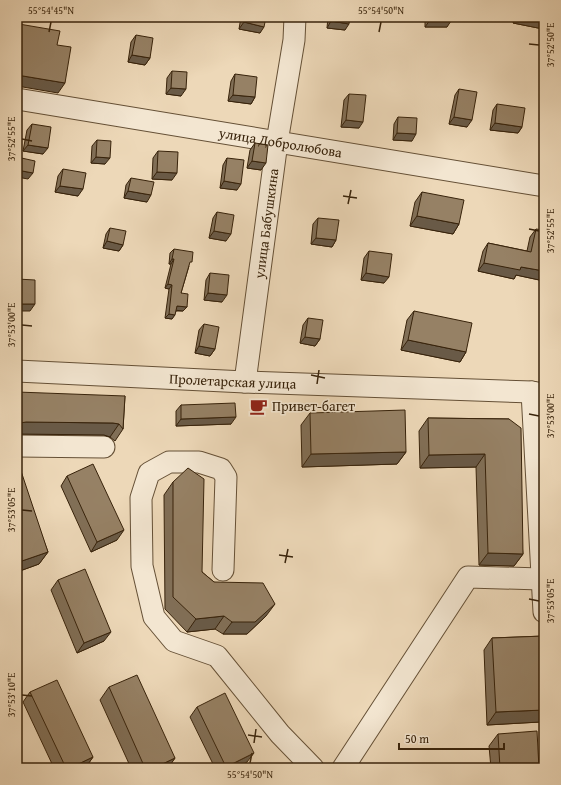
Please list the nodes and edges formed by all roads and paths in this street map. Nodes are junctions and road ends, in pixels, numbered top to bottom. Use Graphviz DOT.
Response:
graph roads {
  1 [pos="295,17"];
  2 [pos="17,99"];
  3 [pos="277,142"];
  4 [pos="544,186"];
  5 [pos="17,371"];
  6 [pos="245,382"];
  7 [pos="538,393"];
  8 [pos="17,446"];
  9 [pos="104,447"];
  10 [pos="223,570"];
  11 [pos="543,586"];
  12 [pos="544,612"];
  13 [pos="313,768"];
  14 [pos="343,768"];
  1 -- 3 [label="street, улица Бабушкина"];
  2 -- 3 [label="street, улица Добролюбова"];
  3 -- 4 [label="street, улица Добролюбова"];
  3 -- 6 [label="street, улица Бабушкина"];
  5 -- 6 [label="street, Пролетарская улица"];
  6 -- 7 [label="street, Пролетарская улица"];
  7 -- 11 [label="street"];
  8 -- 9 [label="street"];
  10 -- 13 [label="street"];
  11 -- 12 [label="street"];
  11 -- 14 [label="street"];
}
